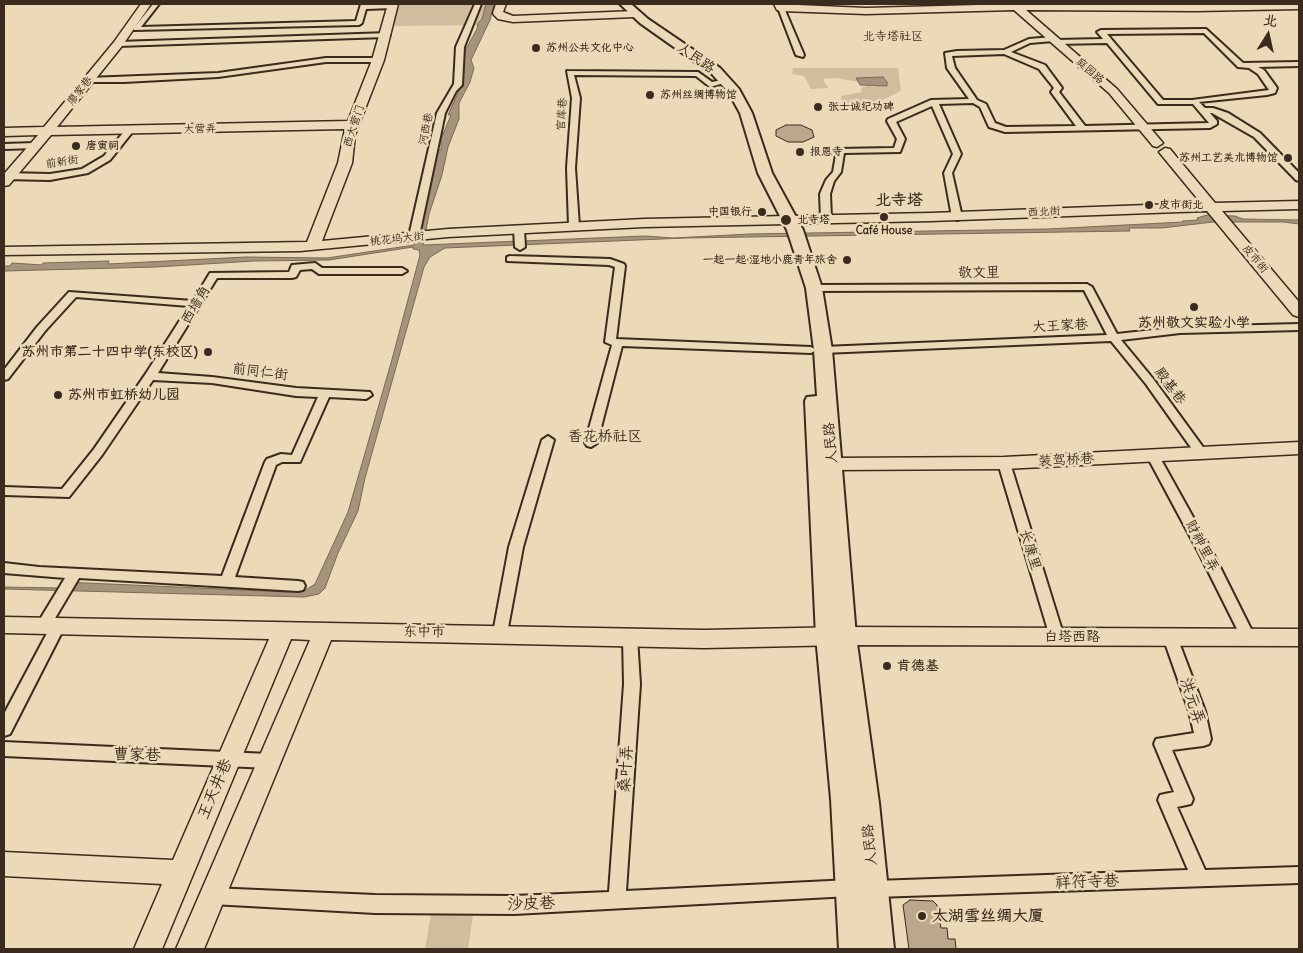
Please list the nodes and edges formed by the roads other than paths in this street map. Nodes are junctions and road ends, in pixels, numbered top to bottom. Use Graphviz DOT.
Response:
graph roads {
  1 [pos="146,4"];
  2 [pos="156,4"];
  3 [pos="478,4"];
  4 [pos="501,4"];
  5 [pos="617,4"];
  6 [pos="364,5"];
  7 [pos="392,5"];
  8 [pos="780,6"];
  9 [pos="1096,6"];
  10 [pos="1299,6"];
  11 [pos="835,7"];
  12 [pos="1016,7"];
  13 [pos="630,11"];
  14 [pos="386,35"];
  15 [pos="1054,40"];
  16 [pos="1109,41"];
  17 [pos="118,44"];
  18 [pos="1004,52"];
  19 [pos="800,55"];
  20 [pos="378,60"];
  21 [pos="1299,64"];
  22 [pos="1241,65"];
  23 [pos="87,80"];
  24 [pos="724,82"];
  25 [pos="974,101"];
  26 [pos="934,102"];
  27 [pos="1195,102"];
  28 [pos="1203,111"];
  29 [pos="353,125"];
  30 [pos="1082,128"];
  31 [pos="1145,128"];
  32 [pos="130,130"];
  33 [pos="4,132"];
  34 [pos="47,132"];
  35 [pos="34,146"];
  36 [pos="4,147"];
  37 [pos="6,178"];
  38 [pos="1299,178"];
  39 [pos="1299,205"];
  40 [pos="1218,215"];
  41 [pos="957,217"];
  42 [pos="826,218"];
  43 [pos="574,226"];
  44 [pos="789,230"];
  45 [pos="419,236"];
  46 [pos="313,246"];
  47 [pos="4,251"];
  48 [pos="510,259"];
  49 [pos="402,271"];
  50 [pos="814,288"];
  51 [pos="198,304"];
  52 [pos="1299,312"];
  53 [pos="1299,327"];
  54 [pos="1114,338"];
  55 [pos="618,342"];
  56 [pos="817,350"];
  57 [pos="150,376"];
  58 [pos="4,377"];
  59 [pos="325,394"];
  60 [pos="366,395"];
  61 [pos="548,440"];
  62 [pos="591,443"];
  63 [pos="1299,448"];
  64 [pos="1201,453"];
  65 [pos="1153,456"];
  66 [pos="1004,463"];
  67 [pos="832,464"];
  68 [pos="4,490"];
  69 [pos="4,568"];
  70 [pos="74,576"];
  71 [pos="226,582"];
  72 [pos="298,586"];
  73 [pos="4,625"];
  74 [pos="50,626"];
  75 [pos="284,630"];
  76 [pos="324,631"];
  77 [pos="500,634"];
  78 [pos="836,636"];
  79 [pos="630,637"];
  80 [pos="1057,637"];
  81 [pos="1170,637"];
  82 [pos="1248,637"];
  83 [pos="1299,638"];
  84 [pos="4,729"];
  85 [pos="4,749"];
  86 [pos="228,758"];
  87 [pos="269,761"];
  88 [pos="4,864"];
  89 [pos="179,874"];
  90 [pos="1299,875"];
  91 [pos="1200,879"];
  92 [pos="850,888"];
  93 [pos="875,889"];
  94 [pos="212,896"];
  95 [pos="616,900"];
  96 [pos="148,949"];
  97 [pos="190,949"];
  98 [pos="854,949"];
  99 [pos="880,949"];
  1 -- 17 [label="main road, 廖家巷"];
  2 -- 6 [label="street"];
  3 -- 45 [label="street, 河西巷"];
  4 -- 13 [label="street"];
  5 -- 13 [label="main road, 人民路"];
  6 -- 7 [label="street"];
  7 -- 14 [label="street, 西大营门"];
  8 -- 11 [label="street"];
  8 -- 19 [label="street"];
  9 -- 10 [label="street"];
  9 -- 12 [label="street"];
  11 -- 12 [label="street"];
  12 -- 15 [label="street, 庭园路"];
  13 -- 24 [label="main road, 人民路"];
  14 -- 17 [label="street"];
  14 -- 20 [label="street, 西大营门"];
  15 -- 16 [label="street"];
  15 -- 18 [label="street"];
  15 -- 31 [label="street, 庭园路"];
  16 -- 22 [label="street"];
  16 -- 27 [label="street"];
  17 -- 23 [label="street, 廖家巷"];
  18 -- 25 [label="street"];
  18 -- 30 [label="street"];
  20 -- 23 [label="street"];
  20 -- 29 [label="street, 西大营门"];
  21 -- 22 [label="street"];
  22 -- 27 [label="street"];
  23 -- 34 [label="street, 廖家巷"];
  24 -- 43 [label="street, 官库巷"];
  24 -- 44 [label="main road, 人民路"];
  25 -- 26 [label="street"];
  25 -- 30 [label="street"];
  26 -- 41 [label="street"];
  26 -- 42 [label="street"];
  27 -- 28 [label="street"];
  28 -- 31 [label="street"];
  28 -- 38 [label="street"];
  29 -- 32 [label="street, 大营弄"];
  29 -- 46 [label="street, 西大营门"];
  30 -- 31 [label="street"];
  31 -- 40 [label="street, 庭园路"];
  32 -- 34 [label="street, 大营弄"];
  32 -- 37 [label="street, 前新街"];
  33 -- 34 [label="street, 大营弄"];
  34 -- 35 [label="street, 廖家巷"];
  35 -- 36 [label="street"];
  35 -- 37 [label="street, 廖家巷"];
  39 -- 40 [label="street, 西北街"];
  40 -- 41 [label="street, 西北街"];
  40 -- 52 [label="street, 皮市街"];
  41 -- 42 [label="street, 西北街"];
  42 -- 44 [label="street, 西北街"];
  43 -- 44 [label="street, 桃花坞大街"];
  43 -- 45 [label="street, 桃花坞大街"];
  44 -- 50 [label="main road, 人民路"];
  44 -- 56 [label="main road, 人民路"];
  45 -- 46 [label="street, 桃花坞大街"];
  46 -- 47 [label="street, 桃花坞大街"];
  48 -- 55 [label="street"];
  49 -- 51 [label="street, 西墙角"];
  50 -- 54 [label="street, 敬文里"];
  50 -- 56 [label="main road, 人民路"];
  51 -- 57 [label="street, 西墙角"];
  51 -- 58 [label="street"];
  53 -- 54 [label="street, 大王家巷"];
  54 -- 56 [label="street, 大王家巷"];
  54 -- 64 [label="street, 殿基巷"];
  55 -- 56 [label="street, 大王家巷"];
  55 -- 62 [label="street"];
  56 -- 67 [label="main road, 人民路"];
  56 -- 78 [label="main road, 人民路"];
  57 -- 59 [label="street, 前同仁街"];
  57 -- 68 [label="street, 西墙角"];
  59 -- 60 [label="street, 前同仁街"];
  59 -- 71 [label="street"];
  61 -- 77 [label="street"];
  63 -- 64 [label="street, 装驾桥巷"];
  64 -- 65 [label="street, 装驾桥巷"];
  65 -- 66 [label="street, 装驾桥巷"];
  65 -- 82 [label="street, 财神里弄"];
  66 -- 67 [label="street, 装驾桥巷"];
  66 -- 80 [label="street, 长康里"];
  67 -- 78 [label="main road, 人民路"];
  69 -- 70 [label="street"];
  70 -- 71 [label="street"];
  70 -- 74 [label="street"];
  71 -- 72 [label="street"];
  73 -- 74 [label="main road, 东中市"];
  74 -- 75 [label="main road, 东中市"];
  74 -- 84 [label="street"];
  75 -- 76 [label="main road, 东中市"];
  75 -- 86 [label="street, 王天井巷"];
  76 -- 77 [label="main road, 东中市"];
  76 -- 87 [label="street"];
  77 -- 79 [label="main road, 东中市"];
  78 -- 79 [label="main road, 东中市"];
  78 -- 80 [label="street, 白塔西路"];
  78 -- 92 [label="main road, 人民路"];
  78 -- 93 [label="main road, 人民路"];
  79 -- 95 [label="street, 桑叶弄"];
  80 -- 81 [label="street, 白塔西路"];
  81 -- 82 [label="street, 白塔西路"];
  81 -- 91 [label="street, 洪元弄"];
  82 -- 83 [label="street, 白塔西路"];
  85 -- 86 [label="street, 曹家巷"];
  86 -- 87 [label="street, 曹家巷"];
  86 -- 89 [label="street, 王天井巷"];
  87 -- 94 [label="street"];
  88 -- 89 [label="street"];
  89 -- 96 [label="street, 王天井巷"];
  90 -- 91 [label="street, 祥符寺巷"];
  91 -- 93 [label="street, 祥符寺巷"];
  92 -- 95 [label="street, 沙皮巷"];
  92 -- 98 [label="main road, 人民路"];
  93 -- 99 [label="main road, 人民路"];
  94 -- 95 [label="street, 沙皮巷"];
  94 -- 97 [label="street"];
}
